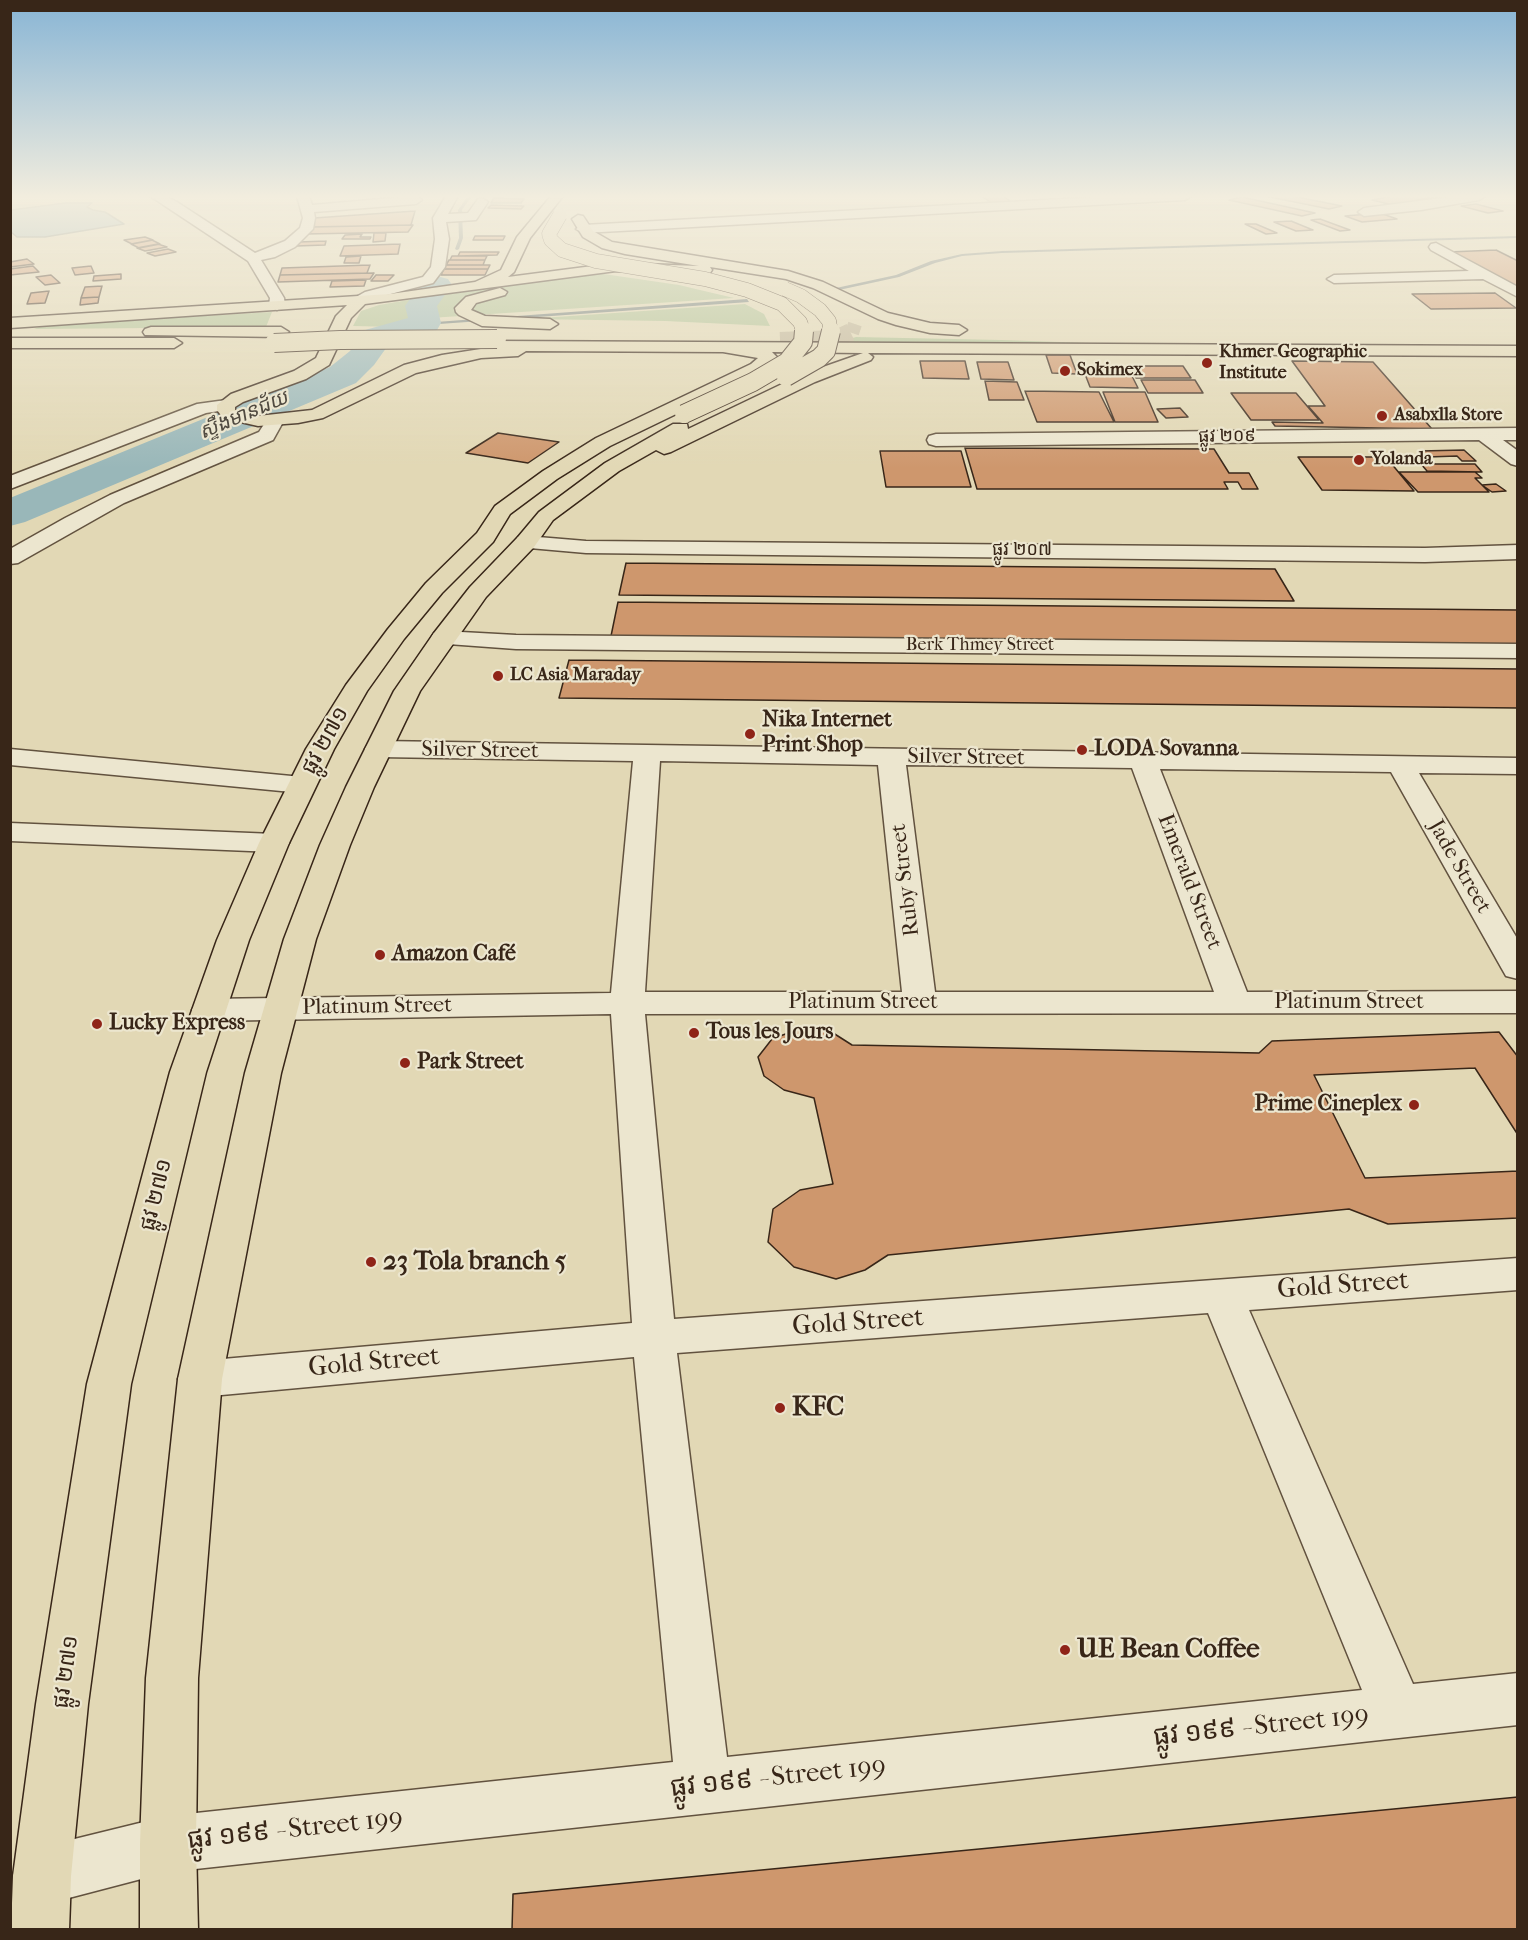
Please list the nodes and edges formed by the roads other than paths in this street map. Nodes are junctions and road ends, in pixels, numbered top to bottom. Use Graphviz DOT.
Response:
graph roads {
  1 [pos="270,287"];
  2 [pos="407,287"];
  3 [pos="469,287"];
  4 [pos="472,287"];
  5 [pos="536,287"];
  6 [pos="740,287"];
  7 [pos="776,287"];
  8 [pos="801,287"];
  9 [pos="819,287"];
  10 [pos="361,300"];
  11 [pos="277,305"];
  12 [pos="854,319"];
  13 [pos="10,323"];
  14 [pos="566,324"];
  15 [pos="978,330"];
  16 [pos="10,332"];
  17 [pos="745,333"];
  18 [pos="1053,333"];
  19 [pos="277,337"];
  20 [pos="1107,338"];
  21 [pos="497,339"];
  22 [pos="723,339"];
  23 [pos="1518,340"];
  24 [pos="780,341"];
  25 [pos="10,343"];
  26 [pos="604,346"];
  27 [pos="949,348"];
  28 [pos="1518,351"];
  29 [pos="226,405"];
  30 [pos="692,416"];
  31 [pos="273,422"];
  32 [pos="1483,434"];
  33 [pos="1518,434"];
  34 [pos="936,440"];
  35 [pos="1518,460"];
  36 [pos="10,483"];
  37 [pos="485,537"];
  38 [pos="526,542"];
  39 [pos="1518,552"];
  40 [pos="10,558"];
  41 [pos="443,638"];
  42 [pos="1518,651"];
  43 [pos="379,749"];
  44 [pos="647,753"];
  45 [pos="10,757"];
  46 [pos="891,757"];
  47 [pos="1143,761"];
  48 [pos="1400,764"];
  49 [pos="1518,766"];
  50 [pos="302,785"];
  51 [pos="10,832"];
  52 [pos="274,843"];
  53 [pos="1518,969"];
  54 [pos="1518,1002"];
  55 [pos="627,1003"];
  56 [pos="921,1003"];
  57 [pos="1235,1003"];
  58 [pos="280,1008"];
  59 [pos="209,1010"];
  60 [pos="1518,1274"];
  61 [pos="1221,1295"];
  62 [pos="654,1338"];
  63 [pos="200,1379"];
  64 [pos="1518,1699"];
  65 [pos="1398,1712"];
  66 [pos="703,1786"];
  67 [pos="168,1844"];
  68 [pos="41,1903"];
  69 [pos="169,1929"];
  1 -- 11 [label="street"];
  2 -- 10 [label="street"];
  3 -- 4 [label="main road"];
  3 -- 10 [label="main road"];
  5 -- 14 [label="main road, bridge"];
  6 -- 30 [label="main road, bridge"];
  7 -- 30 [label="main road, bridge"];
  8 -- 12 [label="main road"];
  9 -- 15 [label="main road"];
  10 -- 11 [label="main road"];
  10 -- 29 [label="main road"];
  11 -- 13 [label="main road"];
  16 -- 19 [label="main road"];
  17 -- 20 [label="main road"];
  17 -- 21 [label="main road"];
  17 -- 22 [label="main road"];
  18 -- 20 [label="main road"];
  19 -- 21 [label="main road, bridge"];
  19 -- 25 [label="main road"];
  20 -- 23 [label="main road"];
  21 -- 24 [label="main road"];
  21 -- 26 [label="main road"];
  22 -- 26 [label="main road"];
  22 -- 27 [label="main road"];
  22 -- 37 [label="main road"];
  26 -- 31 [label="main road"];
  27 -- 28 [label="main road"];
  27 -- 38 [label="main road"];
  29 -- 31 [label="main road"];
  29 -- 36 [label="street"];
  30 -- 37 [label="main road"];
  30 -- 38 [label="main road"];
  31 -- 40 [label="street"];
  32 -- 33 [label="street, ផ្លូវ ២០៩"];
  32 -- 34 [label="street, ផ្លូវ ២០៩"];
  32 -- 35 [label="street"];
  37 -- 50 [label="main road, ផ្លូវ ២៧១"];
  38 -- 39 [label="street, ផ្លូវ ២០៧"];
  38 -- 41 [label="main road"];
  41 -- 42 [label="street, Berk Thmey Street"];
  41 -- 43 [label="main road"];
  43 -- 44 [label="street, Silver Street"];
  43 -- 58 [label="main road"];
  44 -- 46 [label="street, Silver Street"];
  44 -- 55 [label="street"];
  45 -- 50 [label="street"];
  46 -- 47 [label="street, Silver Street"];
  46 -- 56 [label="street, Ruby Street"];
  47 -- 48 [label="street, Silver Street"];
  47 -- 57 [label="street, Emerald Street"];
  48 -- 49 [label="street, Silver Street"];
  48 -- 53 [label="street, Jade Street"];
  50 -- 52 [label="main road, ផ្លូវ ២៧១"];
  51 -- 52 [label="street"];
  52 -- 59 [label="main road, ផ្លូវ ២៧១"];
  54 -- 57 [label="street, Platinum Street"];
  55 -- 56 [label="street, Platinum Street"];
  55 -- 58 [label="street, Platinum Street"];
  55 -- 62 [label="street"];
  56 -- 57 [label="street, Platinum Street"];
  58 -- 59 [label="street, Platinum Street"];
  58 -- 63 [label="main road"];
  59 -- 68 [label="main road, ផ្លូវ ២៧១"];
  60 -- 61 [label="street, Gold Street"];
  61 -- 62 [label="street, Gold Street"];
  61 -- 65 [label="street"];
  62 -- 63 [label="street, Gold Street"];
  62 -- 66 [label="street"];
  63 -- 67 [label="main road"];
  64 -- 65 [label="street, ផ្លូវ ១៩៩ - Street 199"];
  65 -- 66 [label="street, ផ្លូវ ១៩៩ - Street 199"];
  66 -- 67 [label="street, ផ្លូវ ១៩៩ - Street 199"];
  67 -- 68 [label="street, ផ្លូវ ១៩៩ - Street 199"];
  67 -- 69 [label="main road"];
}
